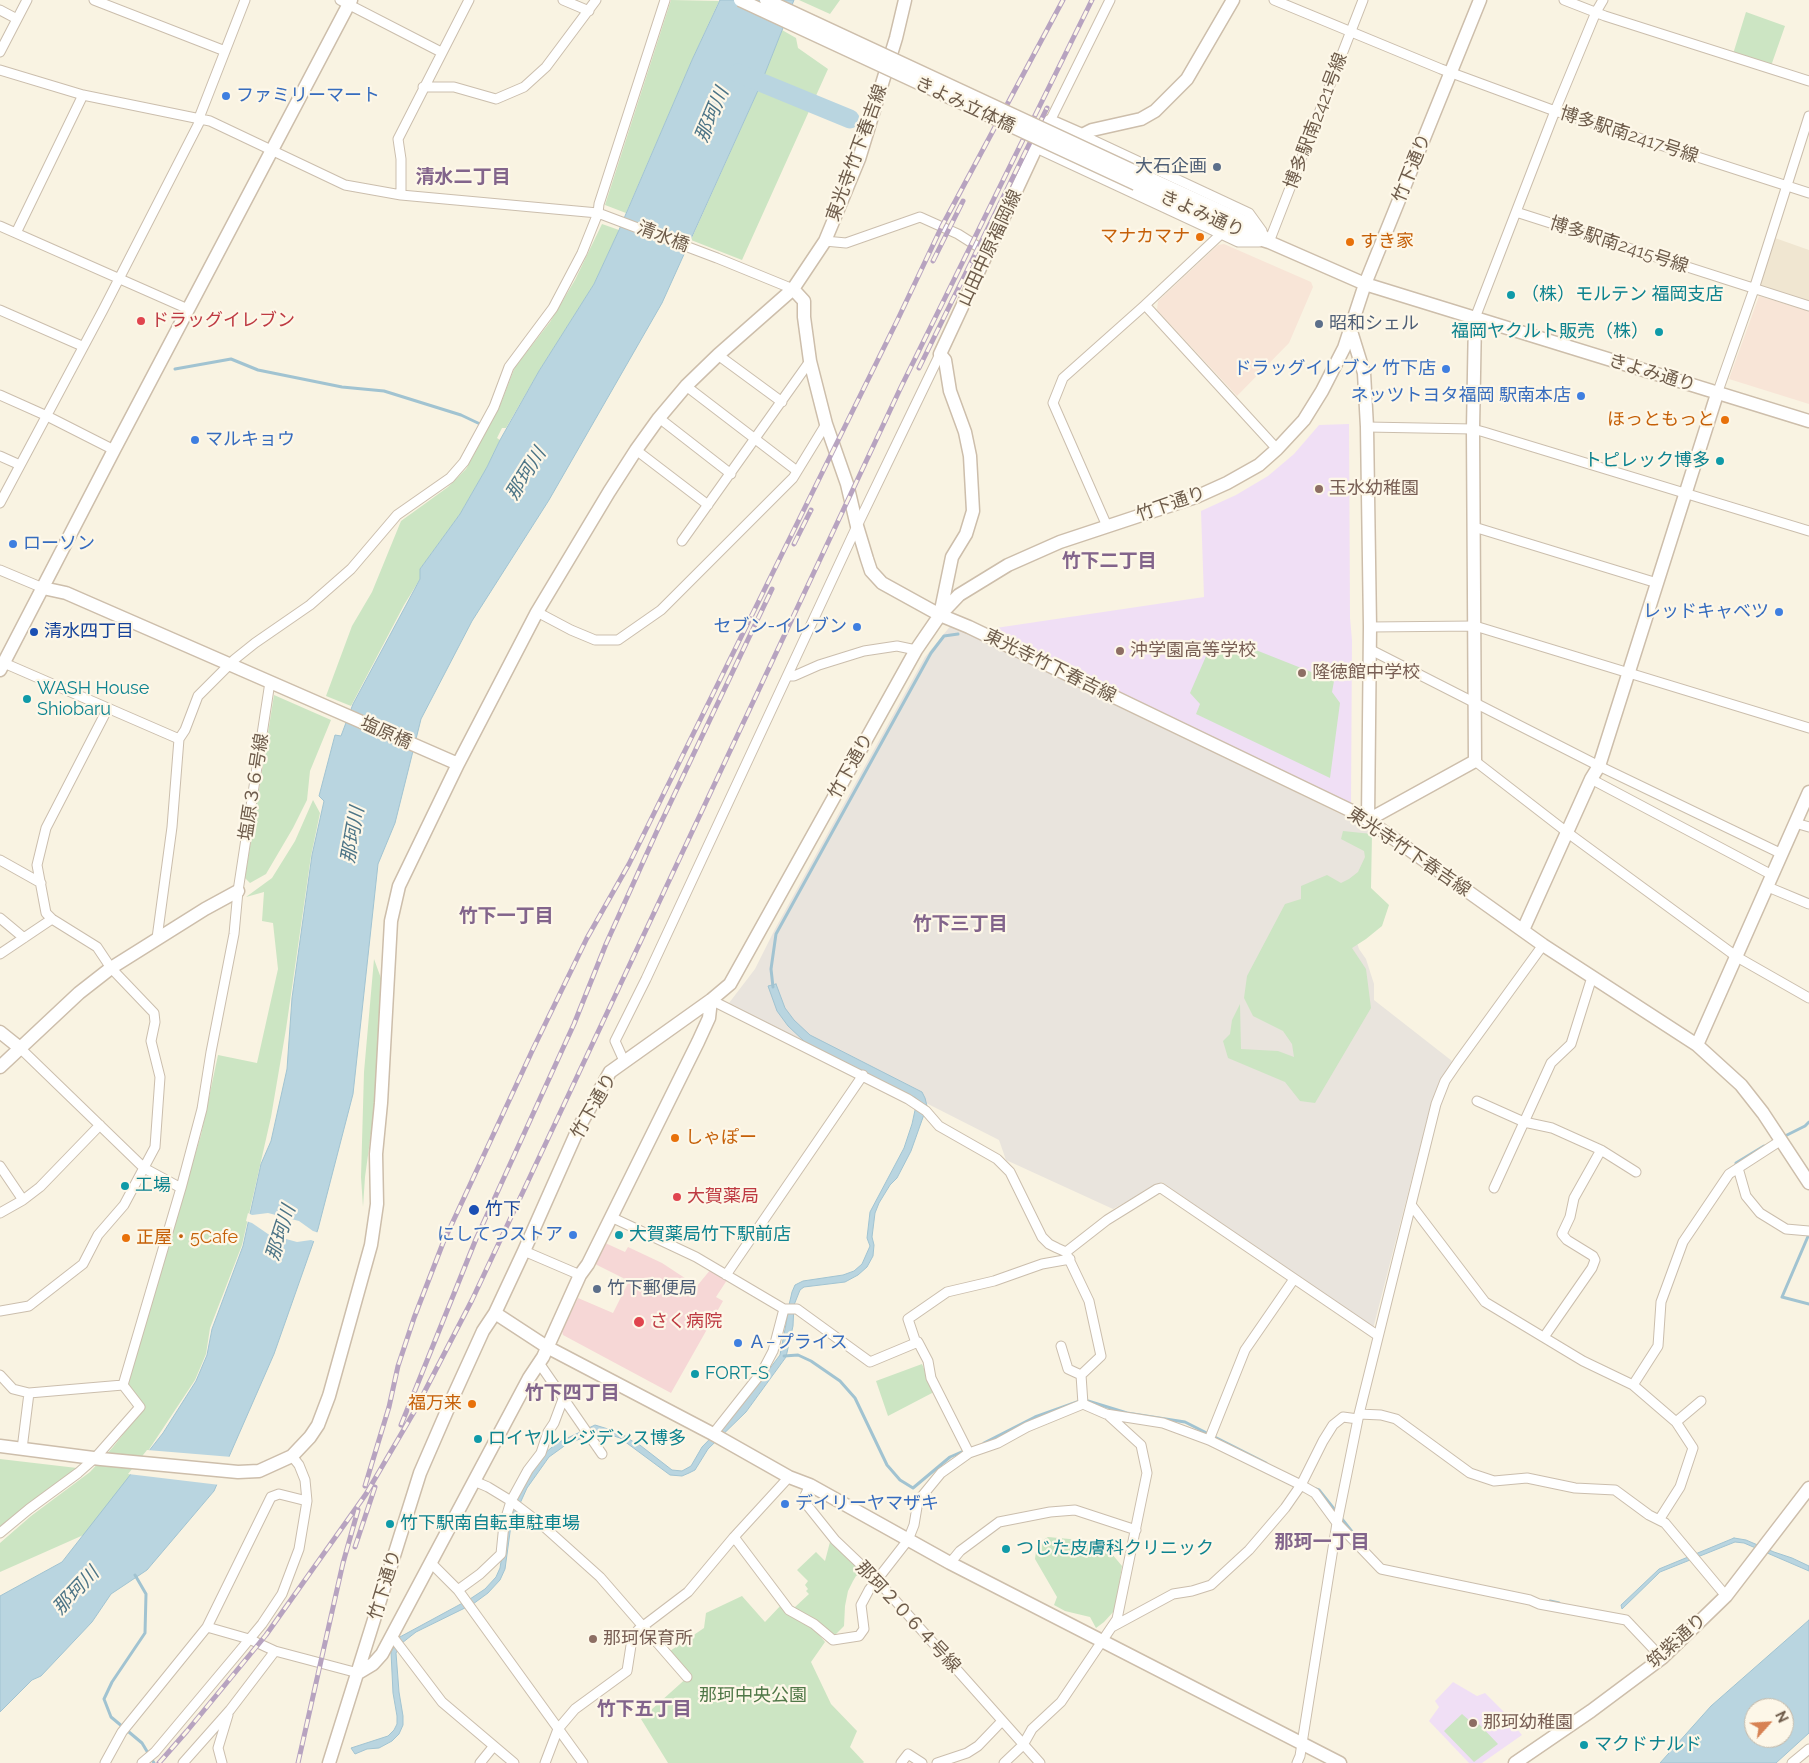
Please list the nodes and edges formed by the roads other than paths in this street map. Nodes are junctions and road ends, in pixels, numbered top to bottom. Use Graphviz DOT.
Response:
graph roads {
  1 [pos="27,0"];
  2 [pos="94,0"];
  3 [pos="245,0"];
  4 [pos="469,0"];
  5 [pos="563,0"];
  6 [pos="596,0"];
  7 [pos="665,0"];
  8 [pos="740,0"];
  9 [pos="766,0"];
  10 [pos="905,0"];
  11 [pos="1110,0"];
  12 [pos="1234,0"];
  13 [pos="1274,0"];
  14 [pos="1363,0"];
  15 [pos="1480,0"];
  16 [pos="1564,0"];
  17 [pos="1603,0"];
  18 [pos="347,1"];
  19 [pos="0,10"];
  20 [pos="589,11"];
  21 [pos="1596,12"];
  22 [pos="17,19"];
  23 [pos="1351,30"];
  24 [pos="225,50"];
  25 [pos="0,52"];
  26 [pos="441,52"];
  27 [pos="0,70"];
  28 [pos="1451,72"];
  29 [pos="1809,82"];
  30 [pos="423,87"];
  31 [pos="83,95"];
  32 [pos="1555,111"];
  33 [pos="1809,116"];
  34 [pos="200,118"];
  35 [pos="1050,122"];
  36 [pos="1082,136"];
  37 [pos="1036,148"];
  38 [pos="272,149"];
  39 [pos="1139,180"];
  40 [pos="1786,186"];
  41 [pos="1809,193"];
  42 [pos="401,195"];
  43 [pos="1516,212"];
  44 [pos="598,213"];
  45 [pos="0,226"];
  46 [pos="16,233"];
  47 [pos="1221,234"];
  48 [pos="825,241"];
  49 [pos="1269,242"];
  50 [pos="988,253"];
  51 [pos="118,278"];
  52 [pos="1365,284"];
  53 [pos="793,289"];
  54 [pos="1754,289"];
  55 [pos="1145,306"];
  56 [pos="1809,306"];
  57 [pos="188,309"];
  58 [pos="0,310"];
  59 [pos="1475,318"];
  60 [pos="1350,328"];
  61 [pos="82,346"];
  62 [pos="940,354"];
  63 [pos="718,355"];
  64 [pos="810,361"];
  65 [pos="686,386"];
  66 [pos="0,394"];
  67 [pos="1717,394"];
  68 [pos="782,402"];
  69 [pos="47,416"];
  70 [pos="658,418"];
  71 [pos="1809,421"];
  72 [pos="826,424"];
  73 [pos="1367,427"];
  74 [pos="1473,429"];
  75 [pos="755,441"];
  76 [pos="1277,449"];
  77 [pos="114,450"];
  78 [pos="636,450"];
  79 [pos="0,456"];
  80 [pos="20,465"];
  81 [pos="797,472"];
  82 [pos="731,474"];
  83 [pos="1686,493"];
  84 [pos="0,502"];
  85 [pos="708,505"];
  86 [pos="857,526"];
  87 [pos="1107,526"];
  88 [pos="1474,527"];
  89 [pos="1809,531"];
  90 [pos="682,541"];
  91 [pos="0,570"];
  92 [pos="1658,583"];
  93 [pos="43,588"];
  94 [pos="537,612"];
  95 [pos="940,615"];
  96 [pos="1475,626"];
  97 [pos="1370,627"];
  98 [pos="1369,649"];
  99 [pos="916,650"];
  100 [pos="230,664"];
  101 [pos="2,666"];
  102 [pos="1629,672"];
  103 [pos="788,676"];
  104 [pos="270,682"];
  105 [pos="1475,703"];
  106 [pos="108,708"];
  107 [pos="1809,728"];
  108 [pos="179,739"];
  109 [pos="1476,761"];
  110 [pos="452,762"];
  111 [pos="1599,766"];
  112 [pos="1591,779"];
  113 [pos="1809,792"];
  114 [pos="1368,820"];
  115 [pos="1795,823"];
  116 [pos="1809,827"];
  117 [pos="1568,833"];
  118 [pos="1782,854"];
  119 [pos="0,860"];
  120 [pos="1770,881"];
  121 [pos="41,884"];
  122 [pos="238,891"];
  123 [pos="1809,904"];
  124 [pos="0,918"];
  125 [pos="52,919"];
  126 [pos="1523,930"];
  127 [pos="24,938"];
  128 [pos="157,938"];
  129 [pos="1543,945"];
  130 [pos="0,954"];
  131 [pos="1737,957"];
  132 [pos="111,968"];
  133 [pos="1592,977"];
  134 [pos="1809,998"];
  135 [pos="712,1000"];
  136 [pos="0,1032"];
  137 [pos="1697,1045"];
  138 [pos="20,1048"];
  139 [pos="624,1061"];
  140 [pos="0,1067"];
  141 [pos="863,1075"];
  142 [pos="1477,1101"];
  143 [pos="1524,1122"];
  144 [pos="100,1125"];
  145 [pos="1780,1141"];
  146 [pos="1601,1150"];
  147 [pos="0,1166"];
  148 [pos="144,1168"];
  149 [pos="1738,1168"];
  150 [pos="1636,1172"];
  151 [pos="1809,1184"];
  152 [pos="181,1188"];
  153 [pos="1494,1188"];
  154 [pos="23,1200"];
  155 [pos="1412,1206"];
  156 [pos="0,1213"];
  157 [pos="610,1217"];
  158 [pos="1809,1231"];
  159 [pos="524,1251"];
  160 [pos="1068,1256"];
  161 [pos="580,1275"];
  162 [pos="726,1275"];
  163 [pos="1294,1280"];
  164 [pos="784,1309"];
  165 [pos="0,1311"];
  166 [pos="495,1313"];
  167 [pos="1377,1335"];
  168 [pos="1544,1337"];
  169 [pos="916,1343"];
  170 [pos="1061,1346"];
  171 [pos="547,1347"];
  172 [pos="539,1363"];
  173 [pos="0,1375"];
  174 [pos="1081,1375"];
  175 [pos="123,1385"];
  176 [pos="1633,1385"];
  177 [pos="29,1393"];
  178 [pos="563,1399"];
  179 [pos="1701,1401"];
  180 [pos="1083,1404"];
  181 [pos="1106,1414"];
  182 [pos="1358,1417"];
  183 [pos="1676,1422"];
  184 [pos="713,1434"];
  185 [pos="1208,1440"];
  186 [pos="0,1446"];
  187 [pos="22,1449"];
  188 [pos="969,1453"];
  189 [pos="602,1454"];
  190 [pos="292,1456"];
  191 [pos="98,1458"];
  192 [pos="789,1477"];
  193 [pos="474,1481"];
  194 [pos="810,1486"];
  195 [pos="1301,1486"];
  196 [pos="1809,1488"];
  197 [pos="307,1501"];
  198 [pos="512,1501"];
  199 [pos="1659,1520"];
  200 [pos="1337,1523"];
  201 [pos="1136,1530"];
  202 [pos="0,1533"];
  203 [pos="734,1537"];
  204 [pos="908,1540"];
  205 [pos="432,1563"];
  206 [pos="950,1563"];
  207 [pos="877,1580"];
  208 [pos="458,1590"];
  209 [pos="1726,1596"];
  210 [pos="207,1627"];
  211 [pos="644,1627"];
  212 [pos="1112,1628"];
  213 [pos="249,1639"];
  214 [pos="394,1639"];
  215 [pos="1102,1642"];
  216 [pos="275,1651"];
  217 [pos="1662,1658"];
  218 [pos="358,1673"];
  219 [pos="687,1677"];
  220 [pos="230,1710"];
  221 [pos="1002,1721"];
  222 [pos="558,1728"];
  223 [pos="1302,1744"];
  224 [pos="1023,1745"];
  225 [pos="493,1747"];
  226 [pos="1809,1749"];
  227 [pos="219,1754"];
  228 [pos="105,1763"];
  229 [pos="142,1763"];
  230 [pos="183,1763"];
  231 [pos="214,1763"];
  232 [pos="222,1763"];
  233 [pos="329,1763"];
  234 [pos="480,1763"];
  235 [pos="514,1763"];
  236 [pos="545,1763"];
  237 [pos="583,1763"];
  238 [pos="901,1763"];
  239 [pos="922,1763"];
  240 [pos="937,1763"];
  241 [pos="1004,1763"];
  242 [pos="1040,1763"];
  243 [pos="1297,1763"];
  244 [pos="1340,1763"];
  245 [pos="1515,1763"];
  246 [pos="1792,1763"];
  1 -- 22 [label="street"];
  2 -- 24 [label="street"];
  3 -- 24 [label="street"];
  4 -- 26 [label="street"];
  5 -- 20 [label="street"];
  6 -- 20 [label="street"];
  7 -- 44 [label="street"];
  8 -- 39 [label="street, きよみ立体橋, bridge"];
  9 -- 39 [label="street, きよみ立体橋, bridge"];
  10 -- 48 [label="street, 東光寺竹下春吉線"];
  11 -- 35 [label="street"];
  12 -- 36 [label="street"];
  13 -- 23 [label="street, 博多駅南2417号線"];
  14 -- 23 [label="street, 博多駅南2421号線"];
  15 -- 28 [label="street, 竹下通り"];
  16 -- 21 [label="street"];
  17 -- 21 [label="street"];
  18 -- 26 [label="street"];
  18 -- 38 [label="street"];
  19 -- 22 [label="street"];
  20 -- 30 [label="street"];
  21 -- 29 [label="street"];
  21 -- 32 [label="street"];
  22 -- 25 [label="street"];
  23 -- 28 [label="street, 博多駅南2417号線"];
  23 -- 49 [label="street, 博多駅南2421号線"];
  24 -- 34 [label="street"];
  26 -- 30 [label="street"];
  27 -- 31 [label="street, 清水橋"];
  28 -- 32 [label="street, 博多駅南2417号線"];
  28 -- 52 [label="street, 竹下通り"];
  30 -- 42 [label="street"];
  31 -- 34 [label="street, 清水橋"];
  31 -- 46 [label="street"];
  32 -- 40 [label="street, 博多駅南2417号線"];
  32 -- 43 [label="street"];
  33 -- 40 [label="street"];
  34 -- 38 [label="street, 清水橋"];
  34 -- 51 [label="street"];
  35 -- 36 [label="street"];
  35 -- 37 [label="street, 山田中原福岡線"];
  36 -- 49 [label="street"];
  37 -- 47 [label="street"];
  37 -- 50 [label="street, 山田中原福岡線"];
  38 -- 42 [label="street, 清水橋"];
  38 -- 57 [label="street"];
  39 -- 49 [label="street, きよみ通り"];
  40 -- 41 [label="street, 博多駅南2417号線"];
  40 -- 54 [label="street"];
  42 -- 44 [label="street, 清水橋"];
  43 -- 54 [label="street, 博多駅南2415号線"];
  43 -- 59 [label="street"];
  44 -- 53 [label="street, 清水橋"];
  44 -- 100 [label="street"];
  45 -- 46 [label="street"];
  46 -- 51 [label="street"];
  47 -- 49 [label="street"];
  47 -- 55 [label="street"];
  48 -- 50 [label="street"];
  48 -- 53 [label="street, 東光寺竹下春吉線"];
  49 -- 52 [label="street, きよみ通り"];
  50 -- 62 [label="street, 山田中原福岡線"];
  51 -- 57 [label="street"];
  51 -- 61 [label="street"];
  52 -- 59 [label="street, きよみ通り"];
  52 -- 60 [label="street, 竹下通り"];
  53 -- 63 [label="street, 東光寺竹下春吉線"];
  53 -- 64 [label="street"];
  54 -- 56 [label="street, 博多駅南2415号線"];
  54 -- 67 [label="street"];
  55 -- 76 [label="street"];
  55 -- 87 [label="street"];
  57 -- 77 [label="street"];
  58 -- 61 [label="street"];
  59 -- 67 [label="street, きよみ通り"];
  59 -- 74 [label="street"];
  60 -- 73 [label="street"];
  60 -- 76 [label="street, 竹下通り"];
  61 -- 69 [label="street"];
  62 -- 86 [label="street"];
  62 -- 95 [label="street"];
  63 -- 65 [label="street, 東光寺竹下春吉線"];
  63 -- 68 [label="street"];
  64 -- 68 [label="street"];
  64 -- 72 [label="street"];
  65 -- 70 [label="street, 東光寺竹下春吉線"];
  65 -- 75 [label="street"];
  66 -- 69 [label="street"];
  67 -- 71 [label="street, きよみ通り"];
  67 -- 83 [label="street"];
  68 -- 75 [label="street"];
  69 -- 77 [label="street"];
  69 -- 80 [label="street"];
  70 -- 78 [label="street, 東光寺竹下春吉線"];
  70 -- 82 [label="street"];
  72 -- 81 [label="street"];
  72 -- 86 [label="street"];
  73 -- 74 [label="street"];
  73 -- 97 [label="street"];
  74 -- 83 [label="street"];
  74 -- 88 [label="street"];
  75 -- 81 [label="street"];
  75 -- 82 [label="street"];
  76 -- 87 [label="street, 竹下通り"];
  77 -- 93 [label="street"];
  78 -- 85 [label="street"];
  78 -- 94 [label="street, 東光寺竹下春吉線"];
  79 -- 80 [label="street"];
  80 -- 84 [label="street"];
  81 -- 94 [label="street"];
  82 -- 85 [label="street"];
  83 -- 89 [label="street"];
  83 -- 92 [label="street"];
  85 -- 90 [label="street"];
  86 -- 95 [label="street, 東光寺竹下春吉線"];
  86 -- 103 [label="street"];
  87 -- 95 [label="street, 竹下通り"];
  88 -- 92 [label="street"];
  88 -- 96 [label="street"];
  91 -- 93 [label="street"];
  92 -- 102 [label="street"];
  93 -- 100 [label="street, 塩原橋"];
  93 -- 101 [label="street"];
  94 -- 110 [label="street, 東光寺竹下春吉線"];
  95 -- 99 [label="street, 竹下通り"];
  95 -- 114 [label="street, 東光寺竹下春吉線"];
  96 -- 97 [label="street"];
  96 -- 102 [label="street"];
  96 -- 105 [label="street"];
  97 -- 98 [label="street"];
  98 -- 105 [label="street"];
  98 -- 114 [label="street"];
  99 -- 103 [label="street"];
  99 -- 135 [label="street, 竹下通り"];
  100 -- 104 [label="street, 塩原橋"];
  100 -- 108 [label="street"];
  101 -- 106 [label="street"];
  102 -- 107 [label="street"];
  102 -- 111 [label="street"];
  103 -- 139 [label="street"];
  104 -- 110 [label="street, 塩原橋"];
  104 -- 122 [label="street, 塩原３６号線"];
  105 -- 109 [label="street"];
  105 -- 111 [label="street"];
  106 -- 108 [label="street"];
  106 -- 121 [label="street"];
  108 -- 128 [label="street"];
  109 -- 114 [label="street"];
  109 -- 117 [label="street"];
  110 -- 190 [label="street, 東光寺竹下春吉線"];
  111 -- 112 [label="street"];
  111 -- 118 [label="street"];
  112 -- 117 [label="street"];
  112 -- 120 [label="street"];
  113 -- 115 [label="street"];
  114 -- 126 [label="street, 東光寺竹下春吉線"];
  115 -- 116 [label="street"];
  115 -- 118 [label="street"];
  117 -- 126 [label="street"];
  117 -- 131 [label="street"];
  118 -- 120 [label="street"];
  119 -- 121 [label="street"];
  120 -- 123 [label="street"];
  120 -- 131 [label="street"];
  121 -- 125 [label="street"];
  122 -- 128 [label="street"];
  122 -- 152 [label="street, 塩原３６号線"];
  124 -- 127 [label="street"];
  125 -- 127 [label="street"];
  125 -- 132 [label="street"];
  126 -- 129 [label="street, 東光寺竹下春吉線"];
  127 -- 130 [label="street"];
  128 -- 132 [label="street"];
  129 -- 133 [label="street, 東光寺竹下春吉線"];
  129 -- 155 [label="street"];
  131 -- 134 [label="street"];
  131 -- 137 [label="street"];
  132 -- 138 [label="street"];
  132 -- 148 [label="street"];
  133 -- 137 [label="street, 東光寺竹下春吉線"];
  133 -- 143 [label="street"];
  135 -- 139 [label="street, 竹下通り"];
  135 -- 141 [label="street"];
  135 -- 157 [label="street"];
  136 -- 138 [label="street"];
  137 -- 145 [label="street, 東光寺竹下春吉線"];
  138 -- 140 [label="street"];
  138 -- 144 [label="street"];
  139 -- 159 [label="street, 竹下通り"];
  141 -- 160 [label="street"];
  141 -- 162 [label="street"];
  142 -- 143 [label="street"];
  143 -- 146 [label="street"];
  143 -- 153 [label="street"];
  144 -- 148 [label="street"];
  144 -- 154 [label="street"];
  145 -- 149 [label="street"];
  145 -- 151 [label="street, 東光寺竹下春吉線"];
  146 -- 150 [label="street"];
  146 -- 168 [label="street"];
  147 -- 154 [label="street"];
  148 -- 152 [label="street"];
  148 -- 165 [label="street"];
  149 -- 158 [label="street"];
  149 -- 176 [label="street"];
  152 -- 175 [label="street, 塩原３６号線"];
  154 -- 156 [label="street"];
  155 -- 167 [label="street"];
  155 -- 168 [label="street"];
  157 -- 161 [label="street"];
  157 -- 162 [label="street"];
  159 -- 161 [label="street"];
  159 -- 166 [label="street, 竹下通り"];
  160 -- 163 [label="street"];
  160 -- 169 [label="street"];
  160 -- 174 [label="street"];
  161 -- 171 [label="street"];
  162 -- 164 [label="street"];
  163 -- 167 [label="street"];
  163 -- 185 [label="street"];
  164 -- 169 [label="street"];
  164 -- 184 [label="street"];
  166 -- 171 [label="street"];
  166 -- 218 [label="street, 竹下通り"];
  167 -- 182 [label="street"];
  168 -- 176 [label="street"];
  169 -- 188 [label="street"];
  170 -- 174 [label="street"];
  171 -- 172 [label="street"];
  171 -- 184 [label="street"];
  172 -- 178 [label="street"];
  172 -- 193 [label="street"];
  173 -- 177 [label="street"];
  174 -- 180 [label="street"];
  175 -- 177 [label="street"];
  175 -- 191 [label="street"];
  176 -- 183 [label="street"];
  177 -- 187 [label="street"];
  178 -- 189 [label="street"];
  178 -- 198 [label="street"];
  179 -- 183 [label="street"];
  180 -- 181 [label="street"];
  180 -- 188 [label="street"];
  181 -- 185 [label="street"];
  181 -- 201 [label="street"];
  182 -- 195 [label="street"];
  182 -- 199 [label="street"];
  182 -- 200 [label="street"];
  183 -- 199 [label="street"];
  184 -- 192 [label="street"];
  185 -- 195 [label="street"];
  186 -- 187 [label="street"];
  187 -- 191 [label="street"];
  188 -- 204 [label="street"];
  190 -- 191 [label="street"];
  190 -- 197 [label="street"];
  191 -- 202 [label="street"];
  192 -- 194 [label="street"];
  192 -- 203 [label="street"];
  193 -- 198 [label="street"];
  193 -- 205 [label="street"];
  194 -- 204 [label="street"];
  194 -- 207 [label="street, 那珂２０６４号線"];
  195 -- 200 [label="street"];
  195 -- 212 [label="street"];
  196 -- 209 [label="street, 筑紫通り"];
  197 -- 210 [label="street"];
  197 -- 213 [label="street"];
  198 -- 208 [label="street"];
  198 -- 211 [label="street"];
  199 -- 209 [label="street"];
  200 -- 217 [label="street"];
  200 -- 223 [label="street"];
  201 -- 206 [label="street"];
  201 -- 212 [label="street"];
  203 -- 207 [label="street"];
  203 -- 211 [label="street"];
  204 -- 206 [label="street"];
  204 -- 207 [label="street"];
  205 -- 208 [label="street"];
  205 -- 214 [label="street"];
  206 -- 215 [label="street"];
  207 -- 221 [label="street, 那珂２０６４号線"];
  208 -- 222 [label="street"];
  209 -- 217 [label="street, 筑紫通り"];
  210 -- 213 [label="street"];
  210 -- 228 [label="street"];
  211 -- 219 [label="street"];
  211 -- 222 [label="street"];
  212 -- 215 [label="street"];
  213 -- 216 [label="street"];
  213 -- 229 [label="street"];
  214 -- 218 [label="street"];
  214 -- 225 [label="street"];
  215 -- 223 [label="street"];
  215 -- 224 [label="street"];
  216 -- 218 [label="street"];
  216 -- 220 [label="street"];
  217 -- 245 [label="street, 筑紫通り"];
  218 -- 233 [label="street"];
  220 -- 227 [label="street"];
  220 -- 230 [label="street"];
  221 -- 224 [label="street, 那珂２０６４号線"];
  221 -- 240 [label="street"];
  222 -- 236 [label="street"];
  222 -- 237 [label="street"];
  223 -- 243 [label="street"];
  223 -- 244 [label="street"];
  224 -- 241 [label="street"];
  224 -- 242 [label="street, 那珂２０６４号線"];
  225 -- 234 [label="street"];
  225 -- 235 [label="street"];
  226 -- 246 [label="street"];
  227 -- 231 [label="street"];
  227 -- 232 [label="street"];
  238 -- 239 [label="street"];
}
